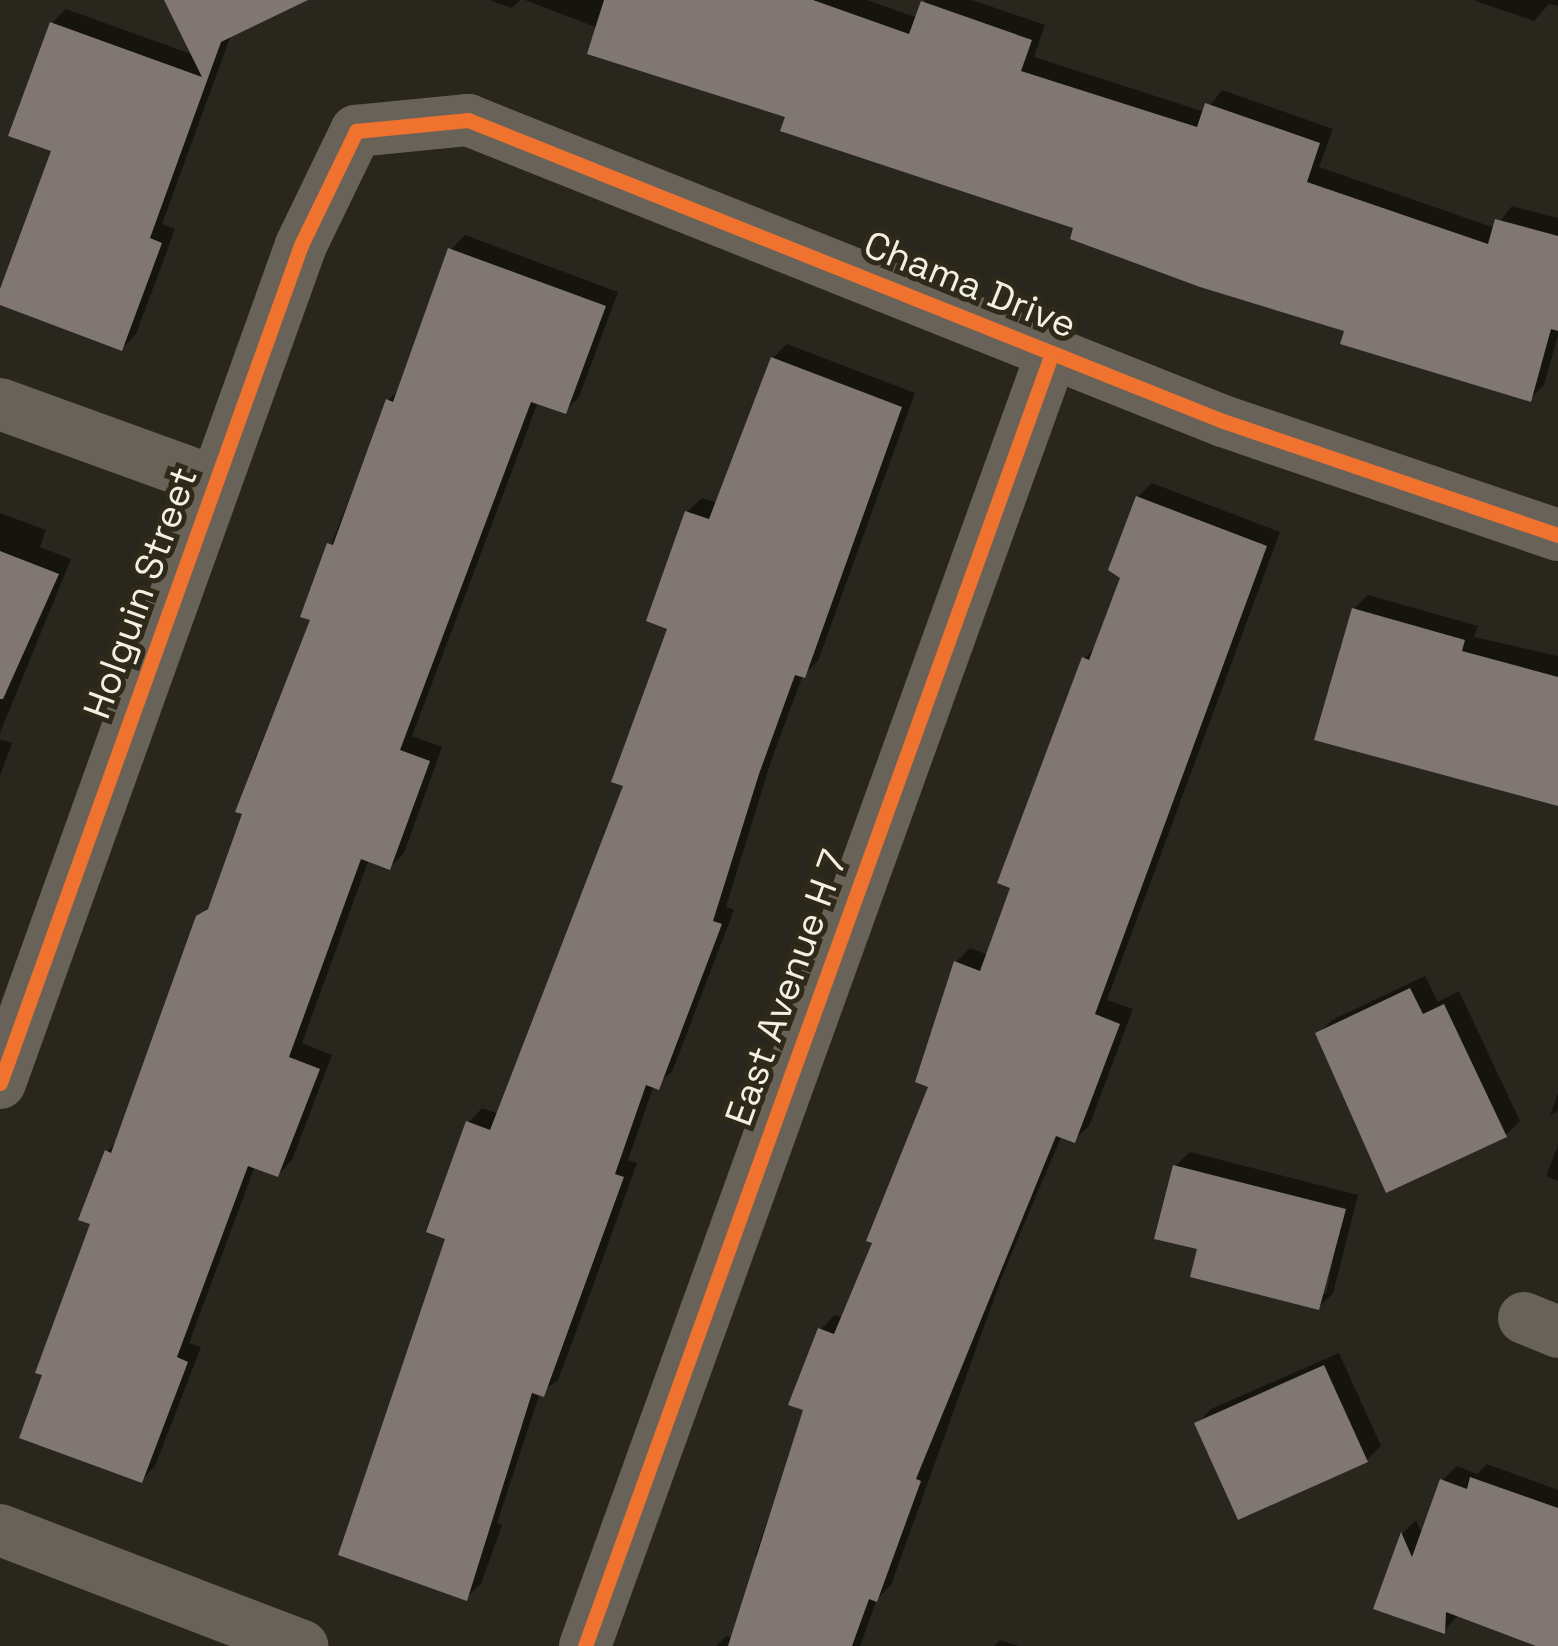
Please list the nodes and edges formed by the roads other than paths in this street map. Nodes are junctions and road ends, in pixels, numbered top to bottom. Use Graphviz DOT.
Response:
graph roads {
  1 [pos="356,131"];
  2 [pos="1052,353"];
  3 [pos="0,404"];
  4 [pos="216,482"];
  5 [pos="1558,535"];
  6 [pos="0,1082"];
  7 [pos="0,1530"];
  8 [pos="302,1646"];
  9 [pos="584,1646"];
  1 -- 2 [label="street, Chama Drive"];
  1 -- 4 [label="street, Holguin Street"];
  2 -- 5 [label="street, Chama Drive"];
  2 -- 9 [label="street, East Avenue H 7"];
  3 -- 4 [label="street"];
  4 -- 6 [label="street, Holguin Street"];
  7 -- 8 [label="street"];
}
